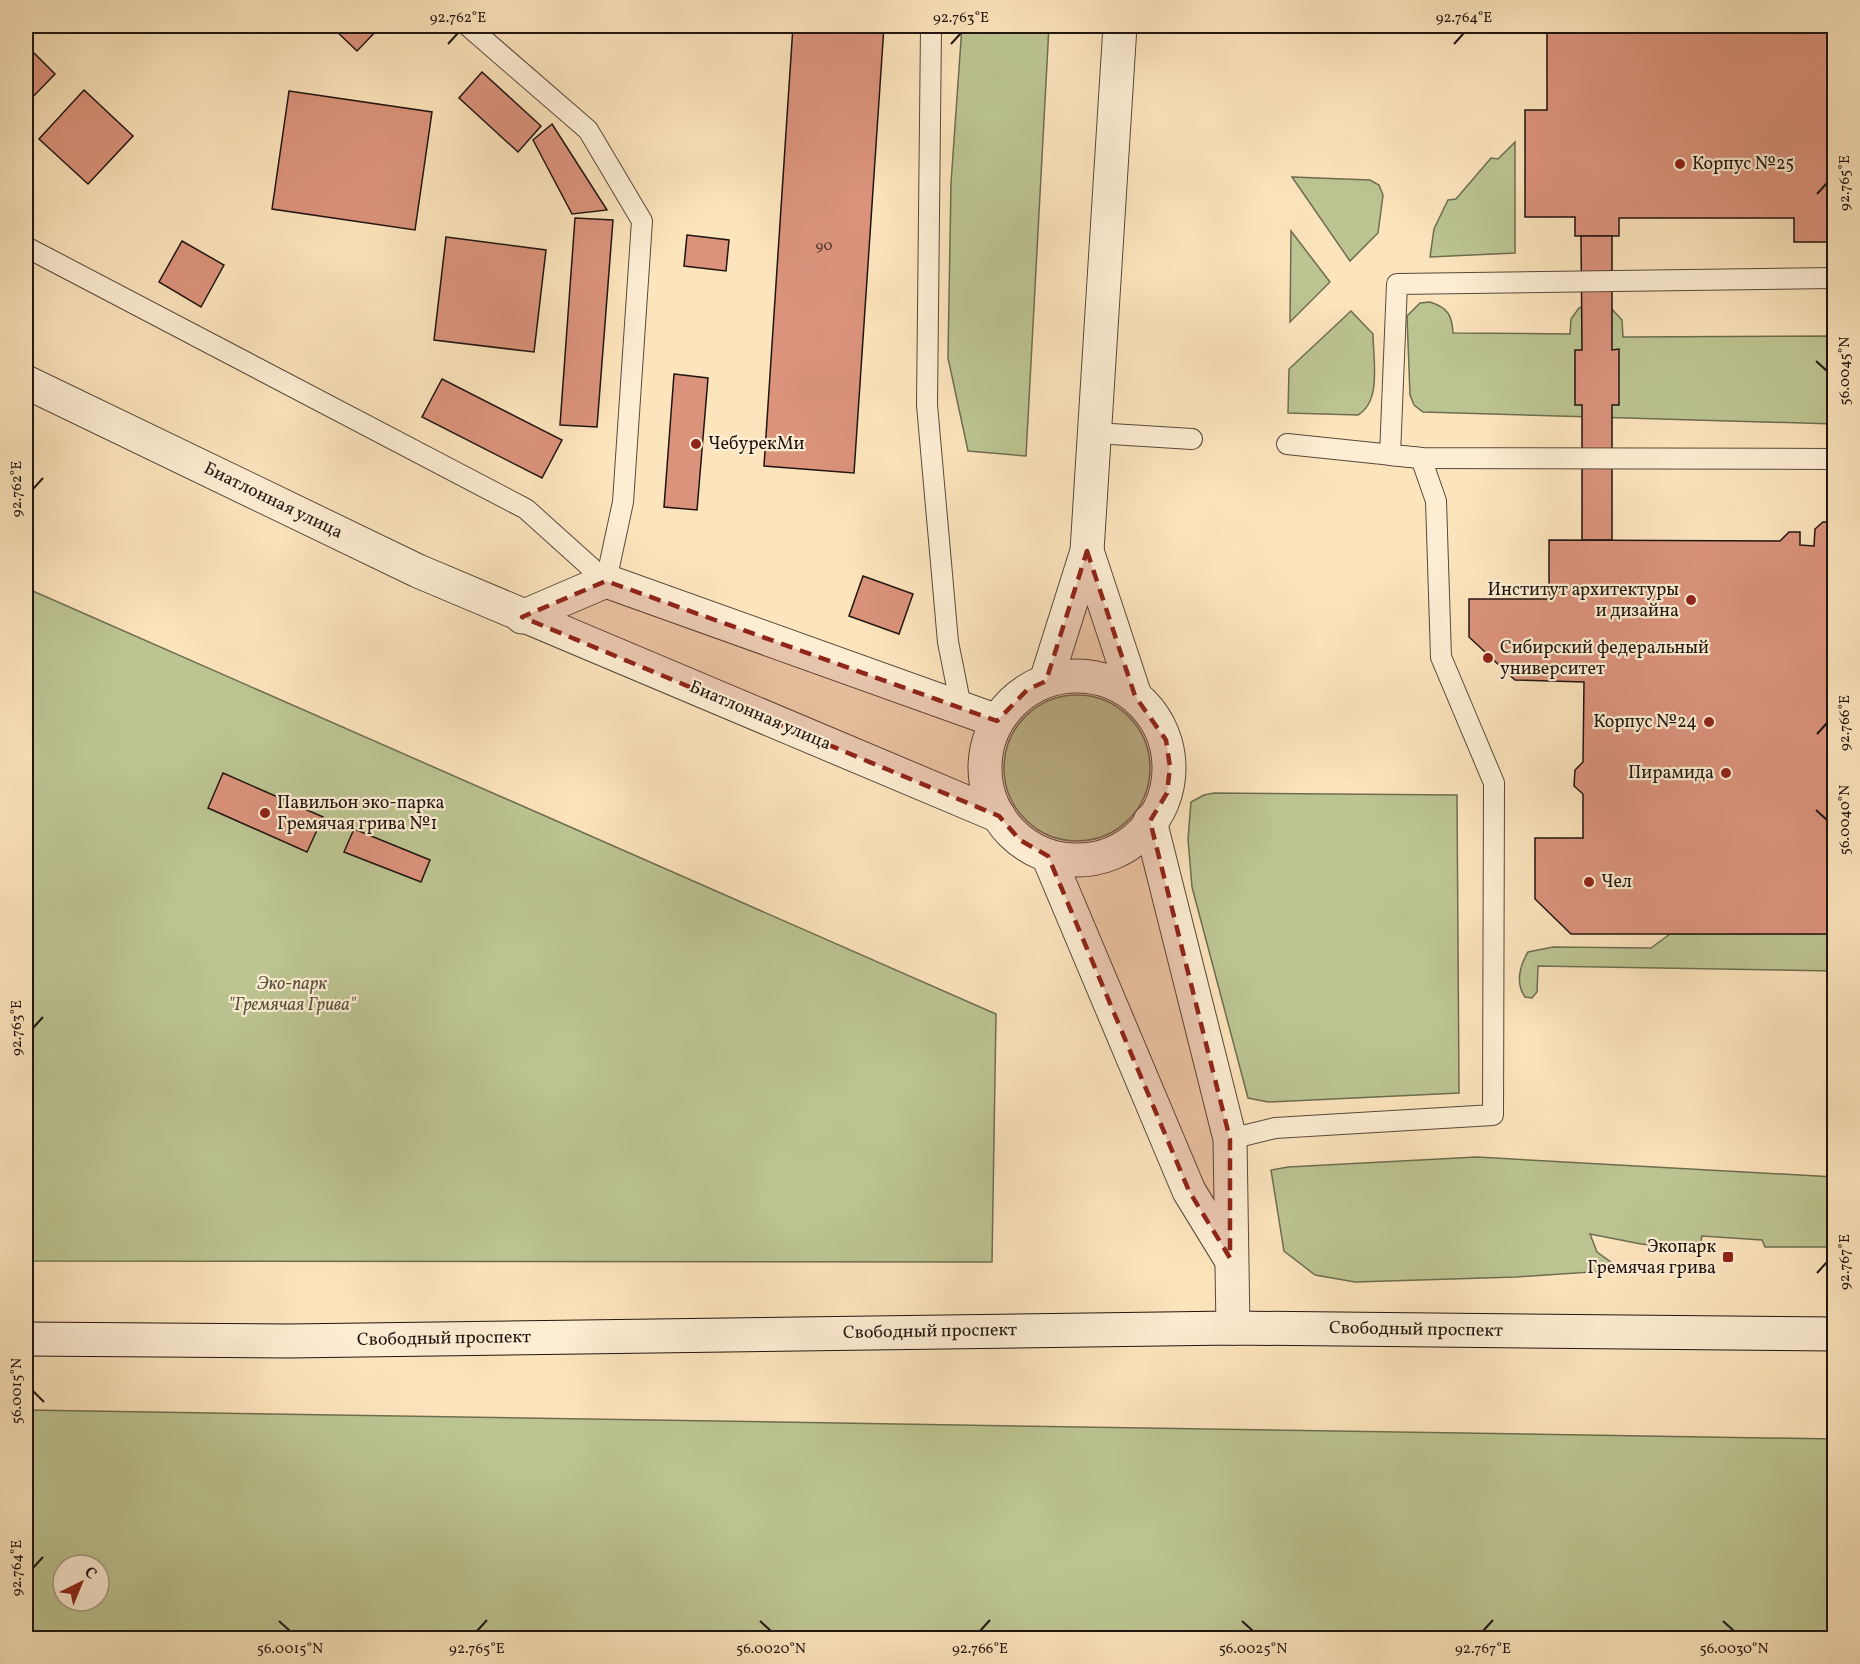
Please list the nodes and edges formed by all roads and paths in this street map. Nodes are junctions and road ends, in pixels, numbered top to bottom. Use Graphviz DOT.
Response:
graph roads {
  1 [pos="468,26"];
  2 [pos="931,26"];
  3 [pos="1120,26"];
  4 [pos="26,247"];
  5 [pos="1834,278"];
  6 [pos="26,382"];
  7 [pos="1095,434"];
  8 [pos="1192,439"];
  9 [pos="1287,444"];
  10 [pos="1390,455"];
  11 [pos="1421,458"];
  12 [pos="1834,459"];
  13 [pos="1087,551"];
  14 [pos="606,582"];
  15 [pos="522,617"];
  16 [pos="1046,681"];
  17 [pos="1135,696"];
  18 [pos="961,707"];
  19 [pos="997,721"];
  20 [pos="999,816"];
  21 [pos="1150,821"];
  22 [pos="1048,856"];
  23 [pos="1230,1138"];
  24 [pos="1230,1258"];
  25 [pos="1233,1328"];
  26 [pos="1834,1334"];
  27 [pos="26,1339"];
  1 -- 14 [label="lane"];
  2 -- 18 [label="lane"];
  3 -- 7 [label="street"];
  4 -- 14 [label="lane"];
  5 -- 10 [label="lane"];
  6 -- 15 [label="street, Биатлонная улица"];
  7 -- 8 [label="lane"];
  7 -- 13 [label="street"];
  9 -- 10 [label="lane"];
  10 -- 11 [label="lane"];
  11 -- 12 [label="lane"];
  11 -- 23 [label="lane"];
  13 -- 16 [label="street"];
  13 -- 17 [label="street"];
  14 -- 15 [label="street"];
  14 -- 18 [label="street"];
  15 -- 20 [label="street, Биатлонная улица"];
  16 -- 17 [label="street"];
  16 -- 19 [label="street"];
  17 -- 21 [label="street"];
  18 -- 19 [label="street"];
  19 -- 20 [label="street"];
  20 -- 22 [label="street"];
  21 -- 22 [label="street"];
  21 -- 23 [label="street"];
  22 -- 24 [label="street"];
  23 -- 24 [label="street"];
  24 -- 25 [label="street"];
  25 -- 26 [label="street, Свободный проспект"];
  25 -- 27 [label="street, Свободный проспект"];
}
